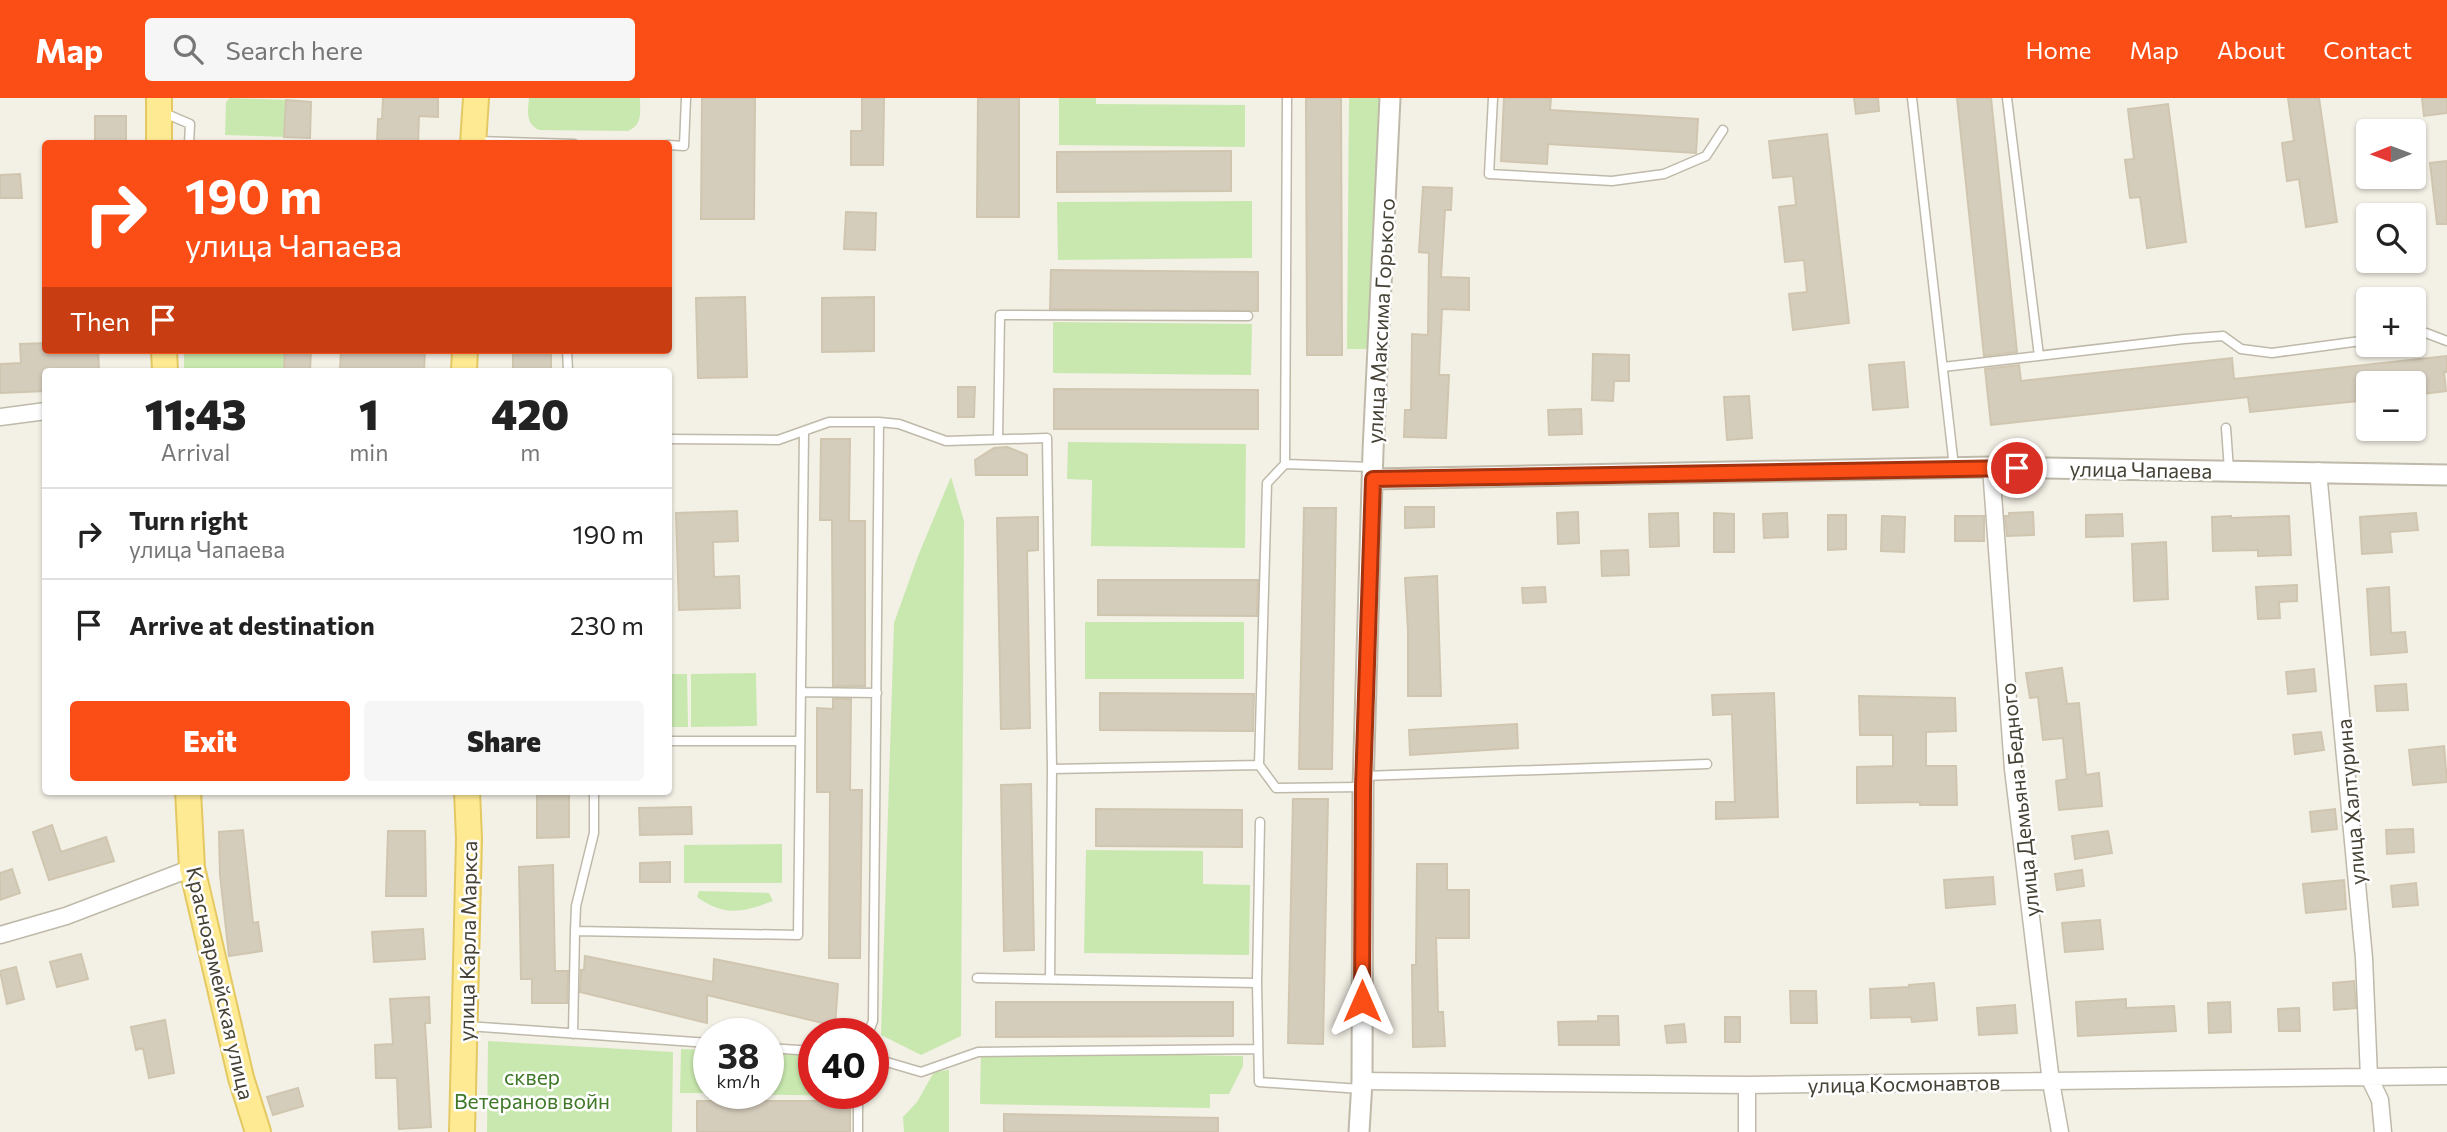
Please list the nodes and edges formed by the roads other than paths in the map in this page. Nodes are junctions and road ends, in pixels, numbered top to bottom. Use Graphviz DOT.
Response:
graph roads {
  1 [pos="476,98"];
  2 [pos="686,98"];
  3 [pos="1287,98"];
  4 [pos="1390,98"];
  5 [pos="1493,98"];
  6 [pos="1912,98"];
  7 [pos="2007,98"];
  8 [pos="159,104"];
  9 [pos="1723,130"];
  10 [pos="159,140"];
  11 [pos="189,140"];
  12 [pos="473,140"];
  13 [pos="672,145"];
  14 [pos="1248,316"];
  15 [pos="2426,333"];
  16 [pos="2447,341"];
  17 [pos="2356,342"];
  18 [pos="2039,356"];
  19 [pos="1943,367"];
  20 [pos="42,412"];
  21 [pos="0,417"];
  22 [pos="879,422"];
  23 [pos="2226,428"];
  24 [pos="804,431"];
  25 [pos="672,439"];
  26 [pos="998,439"];
  27 [pos="1285,464"];
  28 [pos="1954,467"];
  29 [pos="1991,467"];
  30 [pos="2229,470"];
  31 [pos="2318,471"];
  32 [pos="1373,473"];
  33 [pos="2447,475"];
  34 [pos="801,692"];
  35 [pos="877,693"];
  36 [pos="672,741"];
  37 [pos="800,741"];
  38 [pos="1707,764"];
  39 [pos="1259,765"];
  40 [pos="1052,769"];
  41 [pos="1363,781"];
  42 [pos="188,795"];
  43 [pos="467,795"];
  44 [pos="594,795"];
  45 [pos="1260,822"];
  46 [pos="192,869"];
  47 [pos="575,931"];
  48 [pos="0,935"];
  49 [pos="977,978"];
  50 [pos="1049,978"];
  51 [pos="1257,982"];
  52 [pos="873,1018"];
  53 [pos="466,1026"];
  54 [pos="573,1034"];
  55 [pos="693,1042"];
  56 [pos="1258,1049"];
  57 [pos="889,1063"];
  58 [pos="2447,1076"];
  59 [pos="2370,1077"];
  60 [pos="2051,1082"];
  61 [pos="1361,1085"];
  62 [pos="1747,1085"];
  63 [pos="858,1109"];
  64 [pos="258,1132"];
  65 [pos="462,1132"];
  66 [pos="858,1132"];
  67 [pos="1359,1132"];
  68 [pos="1747,1132"];
  69 [pos="2060,1132"];
  70 [pos="2383,1132"];
  1 -- 12 [label="main road"];
  2 -- 13 [label="lane"];
  3 -- 27 [label="lane"];
  4 -- 32 [label="street, улица Максима Горького"];
  5 -- 9 [label="lane"];
  6 -- 19 [label="lane"];
  7 -- 18 [label="lane"];
  8 -- 10 [label="main road"];
  8 -- 11 [label="lane"];
  14 -- 26 [label="lane"];
  15 -- 16 [label="lane"];
  17 -- 18 [label="lane"];
  18 -- 19 [label="lane"];
  19 -- 28 [label="lane"];
  20 -- 21 [label="street"];
  22 -- 24 [label="lane"];
  22 -- 26 [label="lane"];
  22 -- 35 [label="lane"];
  23 -- 30 [label="lane"];
  24 -- 25 [label="lane"];
  24 -- 34 [label="lane"];
  26 -- 40 [label="lane"];
  27 -- 32 [label="lane"];
  27 -- 39 [label="lane"];
  28 -- 29 [label="street, улица Чапаева"];
  28 -- 32 [label="street, улица Чапаева"];
  29 -- 30 [label="street, улица Чапаева"];
  29 -- 60 [label="street, улица Демьяна Бедного"];
  30 -- 31 [label="street, улица Чапаева"];
  31 -- 33 [label="street, улица Чапаева"];
  31 -- 59 [label="street, улица Халтурина"];
  32 -- 41 [label="street, улица Максима Горького"];
  34 -- 35 [label="lane"];
  34 -- 37 [label="lane"];
  35 -- 52 [label="lane"];
  36 -- 37 [label="lane"];
  37 -- 47 [label="lane"];
  38 -- 41 [label="lane"];
  39 -- 40 [label="lane"];
  39 -- 41 [label="lane"];
  40 -- 50 [label="lane"];
  41 -- 61 [label="street, улица Максима Горького"];
  42 -- 46 [label="main road, Красноармейская улица"];
  43 -- 53 [label="main road, улица Карла Маркса"];
  44 -- 47 [label="lane"];
  45 -- 51 [label="lane"];
  46 -- 48 [label="street"];
  46 -- 64 [label="main road, Красноармейская улица"];
  47 -- 54 [label="lane"];
  49 -- 50 [label="lane"];
  50 -- 51 [label="lane"];
  51 -- 56 [label="lane"];
  53 -- 54 [label="lane"];
  53 -- 65 [label="main road, улица Карла Маркса"];
  54 -- 55 [label="lane"];
  56 -- 57 [label="lane"];
  56 -- 61 [label="lane"];
  58 -- 59 [label="street, улица Космонавтов"];
  59 -- 60 [label="street, улица Космонавтов"];
  59 -- 70 [label="street, улица Халтурина"];
  60 -- 62 [label="street, улица Космонавтов"];
  60 -- 69 [label="street, улица Демьяна Бедного"];
  61 -- 62 [label="street, улица Космонавтов"];
  61 -- 67 [label="street, улица Максима Горького"];
  62 -- 68 [label="street"];
  63 -- 66 [label="lane"];
}
